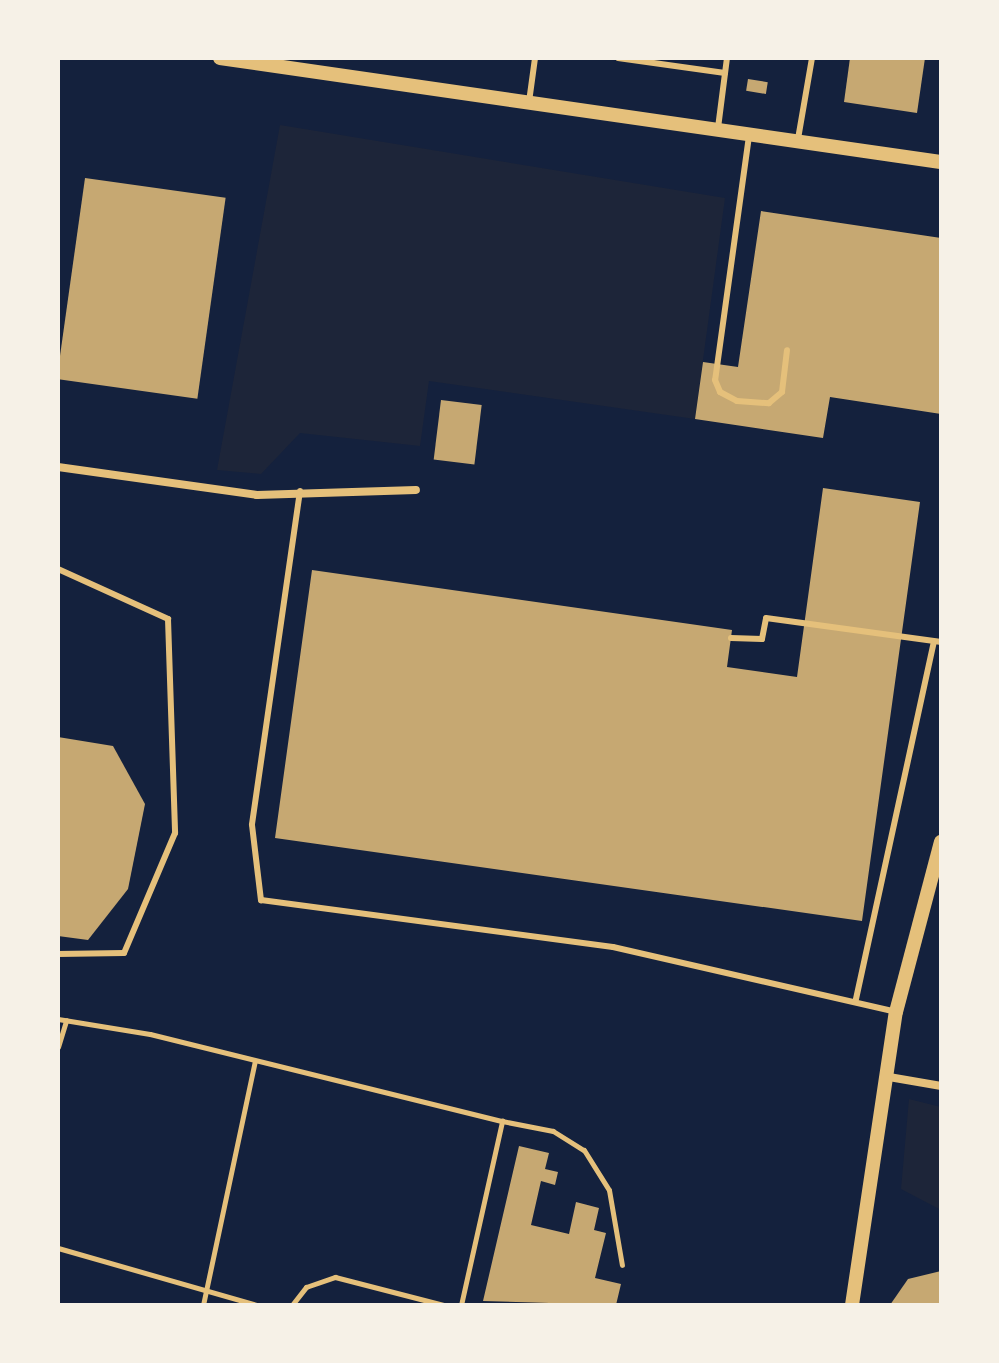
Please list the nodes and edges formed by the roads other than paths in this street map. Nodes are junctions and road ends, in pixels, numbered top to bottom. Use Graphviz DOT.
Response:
graph roads {
  1 [pos="220,58"];
  2 [pos="535,58"];
  3 [pos="618,58"];
  4 [pos="727,58"];
  5 [pos="812,58"];
  6 [pos="725,73"];
  7 [pos="529,104"];
  8 [pos="717,132"];
  9 [pos="749,136"];
  10 [pos="798,143"];
  11 [pos="940,163"];
  12 [pos="787,350"];
  13 [pos="58,467"];
  14 [pos="416,490"];
  15 [pos="300,491"];
  16 [pos="58,569"];
  17 [pos="731,638"];
  18 [pos="937,641"];
  19 [pos="941,842"];
  20 [pos="58,954"];
  21 [pos="856,999"];
  22 [pos="896,1012"];
  23 [pos="889,1077"];
  24 [pos="941,1086"];
  25 [pos="852,1305"];
  1 -- 7 [label="street"];
  2 -- 7 [label="lane"];
  3 -- 6 [label="lane"];
  4 -- 6 [label="lane"];
  5 -- 10 [label="lane"];
  6 -- 8 [label="lane"];
  7 -- 8 [label="street"];
  8 -- 9 [label="street"];
  9 -- 10 [label="street"];
  9 -- 12 [label="lane"];
  10 -- 11 [label="street"];
  13 -- 15 [label="street"];
  14 -- 15 [label="street"];
  15 -- 21 [label="lane"];
  16 -- 20 [label="lane"];
  17 -- 18 [label="lane"];
  18 -- 21 [label="lane"];
  19 -- 22 [label="street"];
  21 -- 22 [label="lane"];
  22 -- 23 [label="street"];
  23 -- 24 [label="street"];
  23 -- 25 [label="street"];
}
